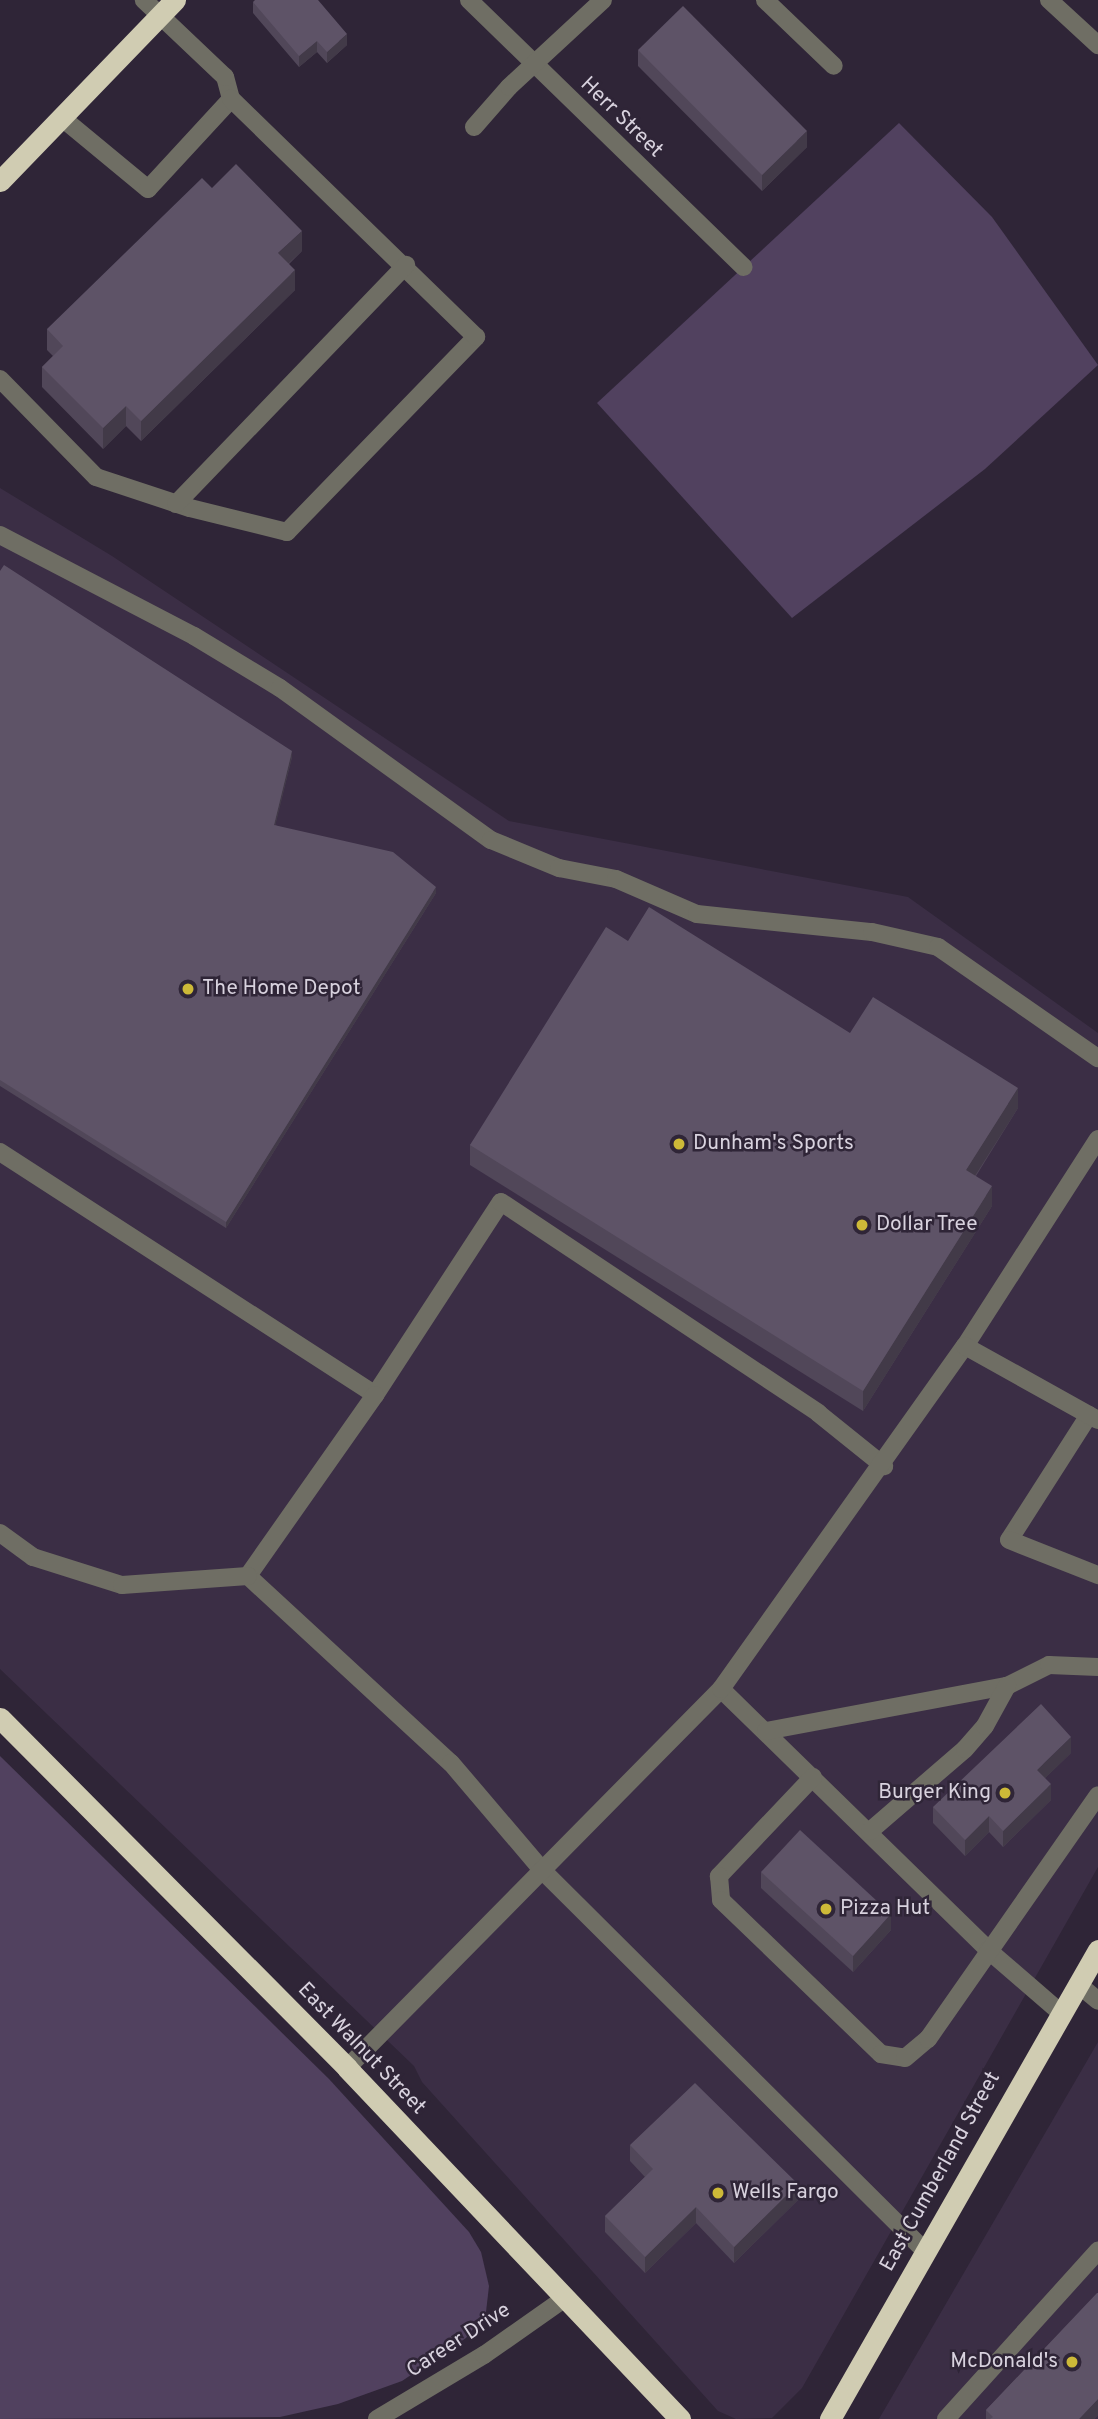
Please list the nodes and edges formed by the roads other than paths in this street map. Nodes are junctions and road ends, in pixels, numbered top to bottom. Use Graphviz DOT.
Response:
graph roads {
  1 [pos="144,0"];
  2 [pos="176,0"];
  3 [pos="469,0"];
  4 [pos="603,0"];
  5 [pos="765,0"];
  6 [pos="1049,0"];
  7 [pos="160,15"];
  8 [pos="1097,43"];
  9 [pos="834,66"];
  10 [pos="536,67"];
  11 [pos="232,99"];
  12 [pos="61,117"];
  13 [pos="474,127"];
  14 [pos="0,181"];
  15 [pos="406,265"];
  16 [pos="744,267"];
  17 [pos="0,379"];
  18 [pos="176,504"];
  19 [pos="0,535"];
  20 [pos="1098,1058"];
  21 [pos="1098,1139"];
  22 [pos="0,1152"];
  23 [pos="965,1346"];
  24 [pos="375,1395"];
  25 [pos="1093,1418"];
  26 [pos="884,1466"];
  27 [pos="0,1532"];
  28 [pos="1098,1575"];
  29 [pos="248,1576"];
  30 [pos="1098,1667"];
  31 [pos="1007,1686"];
  32 [pos="721,1689"];
  33 [pos="0,1718"];
  34 [pos="766,1731"];
  35 [pos="813,1777"];
  36 [pos="1098,1795"];
  37 [pos="870,1831"];
  38 [pos="542,1870"];
  39 [pos="988,1950"];
  40 [pos="1098,1950"];
  41 [pos="1078,1984"];
  42 [pos="1098,2001"];
  43 [pos="1061,2012"];
  44 [pos="347,2068"];
  45 [pos="925,2251"];
  46 [pos="1098,2251"];
  47 [pos="565,2298"];
  48 [pos="625,2366"];
  49 [pos="377,2419"];
  50 [pos="658,2419"];
  51 [pos="680,2419"];
  52 [pos="830,2419"];
  53 [pos="946,2419"];
  1 -- 7 [label="street"];
  2 -- 7 [label="highway"];
  3 -- 10 [label="street, Herr Street"];
  4 -- 10 [label="street"];
  5 -- 9 [label="street"];
  6 -- 8 [label="street"];
  7 -- 11 [label="street"];
  7 -- 12 [label="highway"];
  10 -- 13 [label="street"];
  10 -- 16 [label="street, Herr Street"];
  11 -- 12 [label="street"];
  11 -- 15 [label="street"];
  12 -- 14 [label="highway"];
  15 -- 18 [label="street"];
  15 -- 18 [label="street"];
  17 -- 18 [label="street"];
  19 -- 20 [label="street"];
  21 -- 23 [label="street"];
  22 -- 24 [label="street"];
  23 -- 25 [label="street"];
  23 -- 26 [label="street"];
  24 -- 26 [label="street"];
  24 -- 29 [label="street"];
  25 -- 28 [label="street"];
  26 -- 32 [label="street"];
  27 -- 29 [label="street"];
  29 -- 38 [label="street"];
  30 -- 31 [label="street"];
  31 -- 34 [label="street"];
  31 -- 37 [label="street"];
  32 -- 34 [label="street"];
  32 -- 38 [label="street"];
  33 -- 44 [label="highway, East Walnut Street"];
  34 -- 35 [label="street"];
  35 -- 37 [label="street"];
  35 -- 39 [label="street"];
  36 -- 39 [label="street"];
  37 -- 39 [label="street"];
  38 -- 44 [label="street"];
  38 -- 45 [label="street"];
  39 -- 43 [label="street"];
  40 -- 41 [label="highway, East Cumberland Street"];
  41 -- 42 [label="street"];
  41 -- 43 [label="highway, East Cumberland Street"];
  43 -- 45 [label="highway, East Cumberland Street"];
  44 -- 47 [label="highway, East Walnut Street"];
  45 -- 52 [label="highway, East Cumberland Street"];
  46 -- 53 [label="street"];
  47 -- 48 [label="highway, East Walnut Street"];
  47 -- 49 [label="street, Career Drive"];
  48 -- 50 [label="highway"];
  48 -- 51 [label="highway, East Walnut Street"];
}
